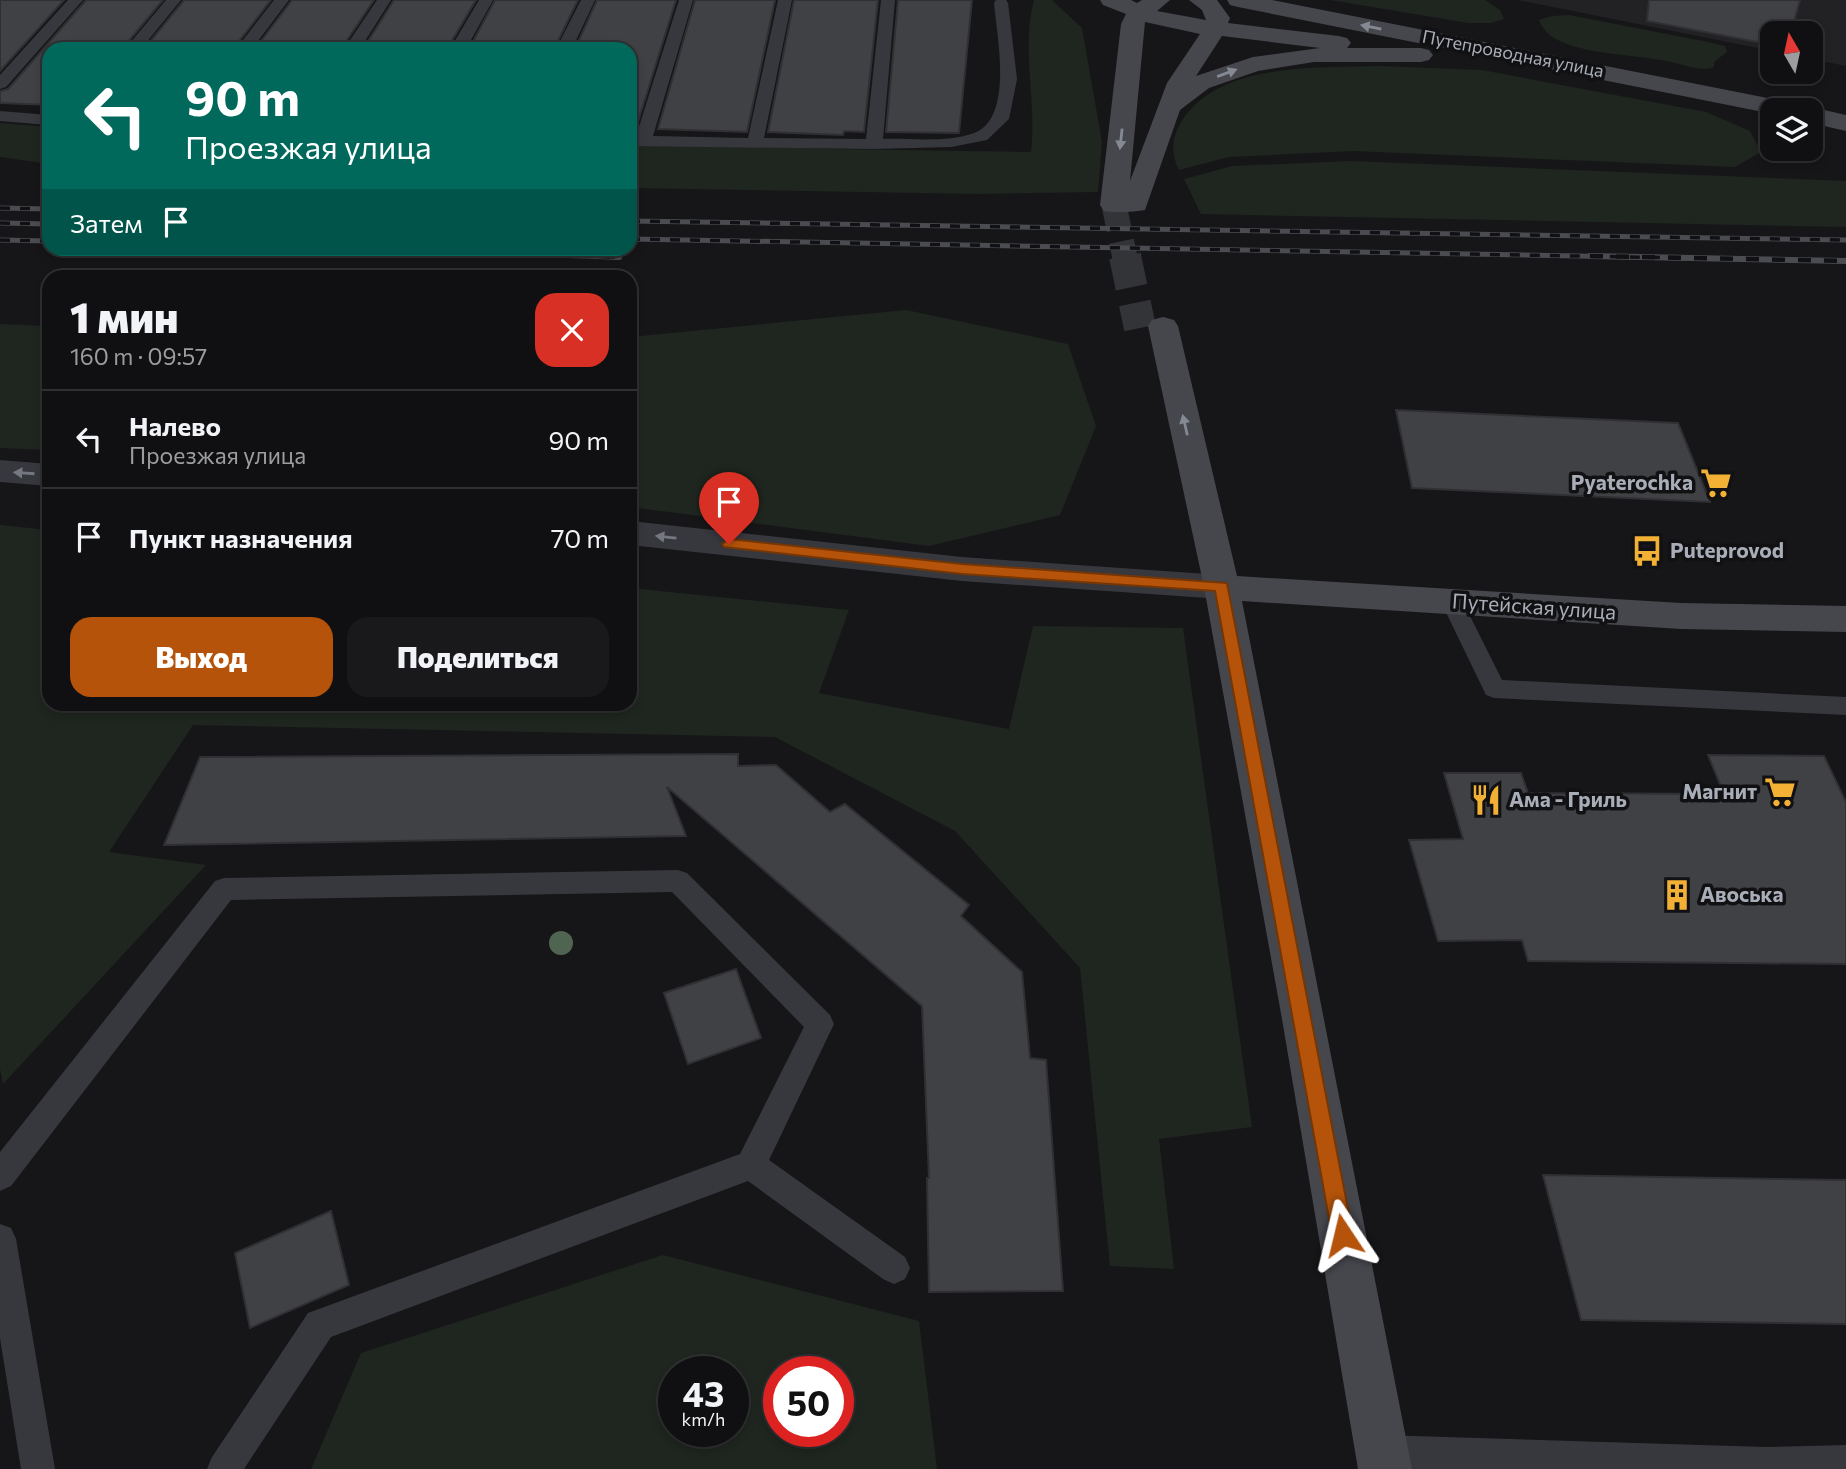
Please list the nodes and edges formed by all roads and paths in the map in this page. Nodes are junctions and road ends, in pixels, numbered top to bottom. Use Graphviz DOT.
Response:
graph roads {
  1 [pos="76,0"];
  2 [pos="174,0"];
  3 [pos="282,0"];
  4 [pos="384,0"];
  5 [pos="486,0"];
  6 [pos="588,0"];
  7 [pos="686,0"];
  8 [pos="785,0"];
  9 [pos="888,0"];
  10 [pos="1090,0"];
  11 [pos="1111,0"];
  12 [pos="1200,0"];
  13 [pos="1220,0"];
  14 [pos="1238,0"];
  15 [pos="1002,3"];
  16 [pos="1149,6"];
  17 [pos="1270,7"];
  18 [pos="1214,30"];
  19 [pos="139,42"];
  20 [pos="249,42"];
  21 [pos="357,42"];
  22 [pos="462,42"];
  23 [pos="567,42"];
  24 [pos="1480,58"];
  25 [pos="1128,74"];
  26 [pos="1639,79"];
  27 [pos="0,84"];
  28 [pos="1760,104"];
  29 [pos="1169,107"];
  30 [pos="0,116"];
  31 [pos="1823,117"];
  32 [pos="42,119"];
  33 [pos="1846,122"];
  34 [pos="637,138"];
  35 [pos="637,141"];
  36 [pos="755,144"];
  37 [pos="874,144"];
  38 [pos="1151,327"];
  39 [pos="0,471"];
  40 [pos="42,474"];
  41 [pos="637,534"];
  42 [pos="1222,587"];
  43 [pos="1452,602"];
  44 [pos="1846,619"];
  45 [pos="1846,706"];
  46 [pos="751,1165"];
  47 [pos="0,1177"];
  48 [pos="0,1239"];
  49 [pos="894,1268"];
  50 [pos="1383,1460"];
  51 [pos="1846,1462"];
  52 [pos="1767,1466"];
  53 [pos="38,1469"];
  54 [pos="224,1469"];
  1 -- 27 [label="lane"];
  2 -- 19 [label="lane"];
  3 -- 20 [label="lane"];
  4 -- 21 [label="lane"];
  5 -- 22 [label="lane"];
  6 -- 23 [label="lane"];
  7 -- 34 [label="lane"];
  8 -- 36 [label="lane"];
  9 -- 37 [label="lane"];
  10 -- 25 [label="main road"];
  11 -- 16 [label="main road"];
  12 -- 18 [label="main road"];
  13 -- 17 [label="main road"];
  14 -- 17 [label="main road, Путепроводная улица"];
  15 -- 37 [label="lane"];
  16 -- 18 [label="main road"];
  16 -- 25 [label="main road"];
  26 -- 17 [label="main road, Путепроводная улица, one-way"];
  18 -- 24 [label="main road"];
  18 -- 29 [label="main road"];
  24 -- 26 [label="main road"];
  29 -- 24 [label="main road, one-way"];
  25 -- 29 [label="main road, one-way"];
  26 -- 28 [label="main road, Путепроводная улица"];
  30 -- 32 [label="lane"];
  31 -- 33 [label="main road"];
  35 -- 36 [label="lane"];
  36 -- 37 [label="lane"];
  38 -- 42 [label="main road"];
  40 -- 39 [label="street, one-way"];
  42 -- 41 [label="street, one-way"];
  42 -- 43 [label="main road, Путейская улица"];
  42 -- 50 [label="main road"];
  43 -- 44 [label="main road, Путейская улица"];
  43 -- 45 [label="lane"];
  46 -- 47 [label="lane"];
  46 -- 49 [label="lane"];
  46 -- 54 [label="lane"];
  48 -- 53 [label="lane"];
  50 -- 52 [label="lane"];
  51 -- 52 [label="lane"];
}
